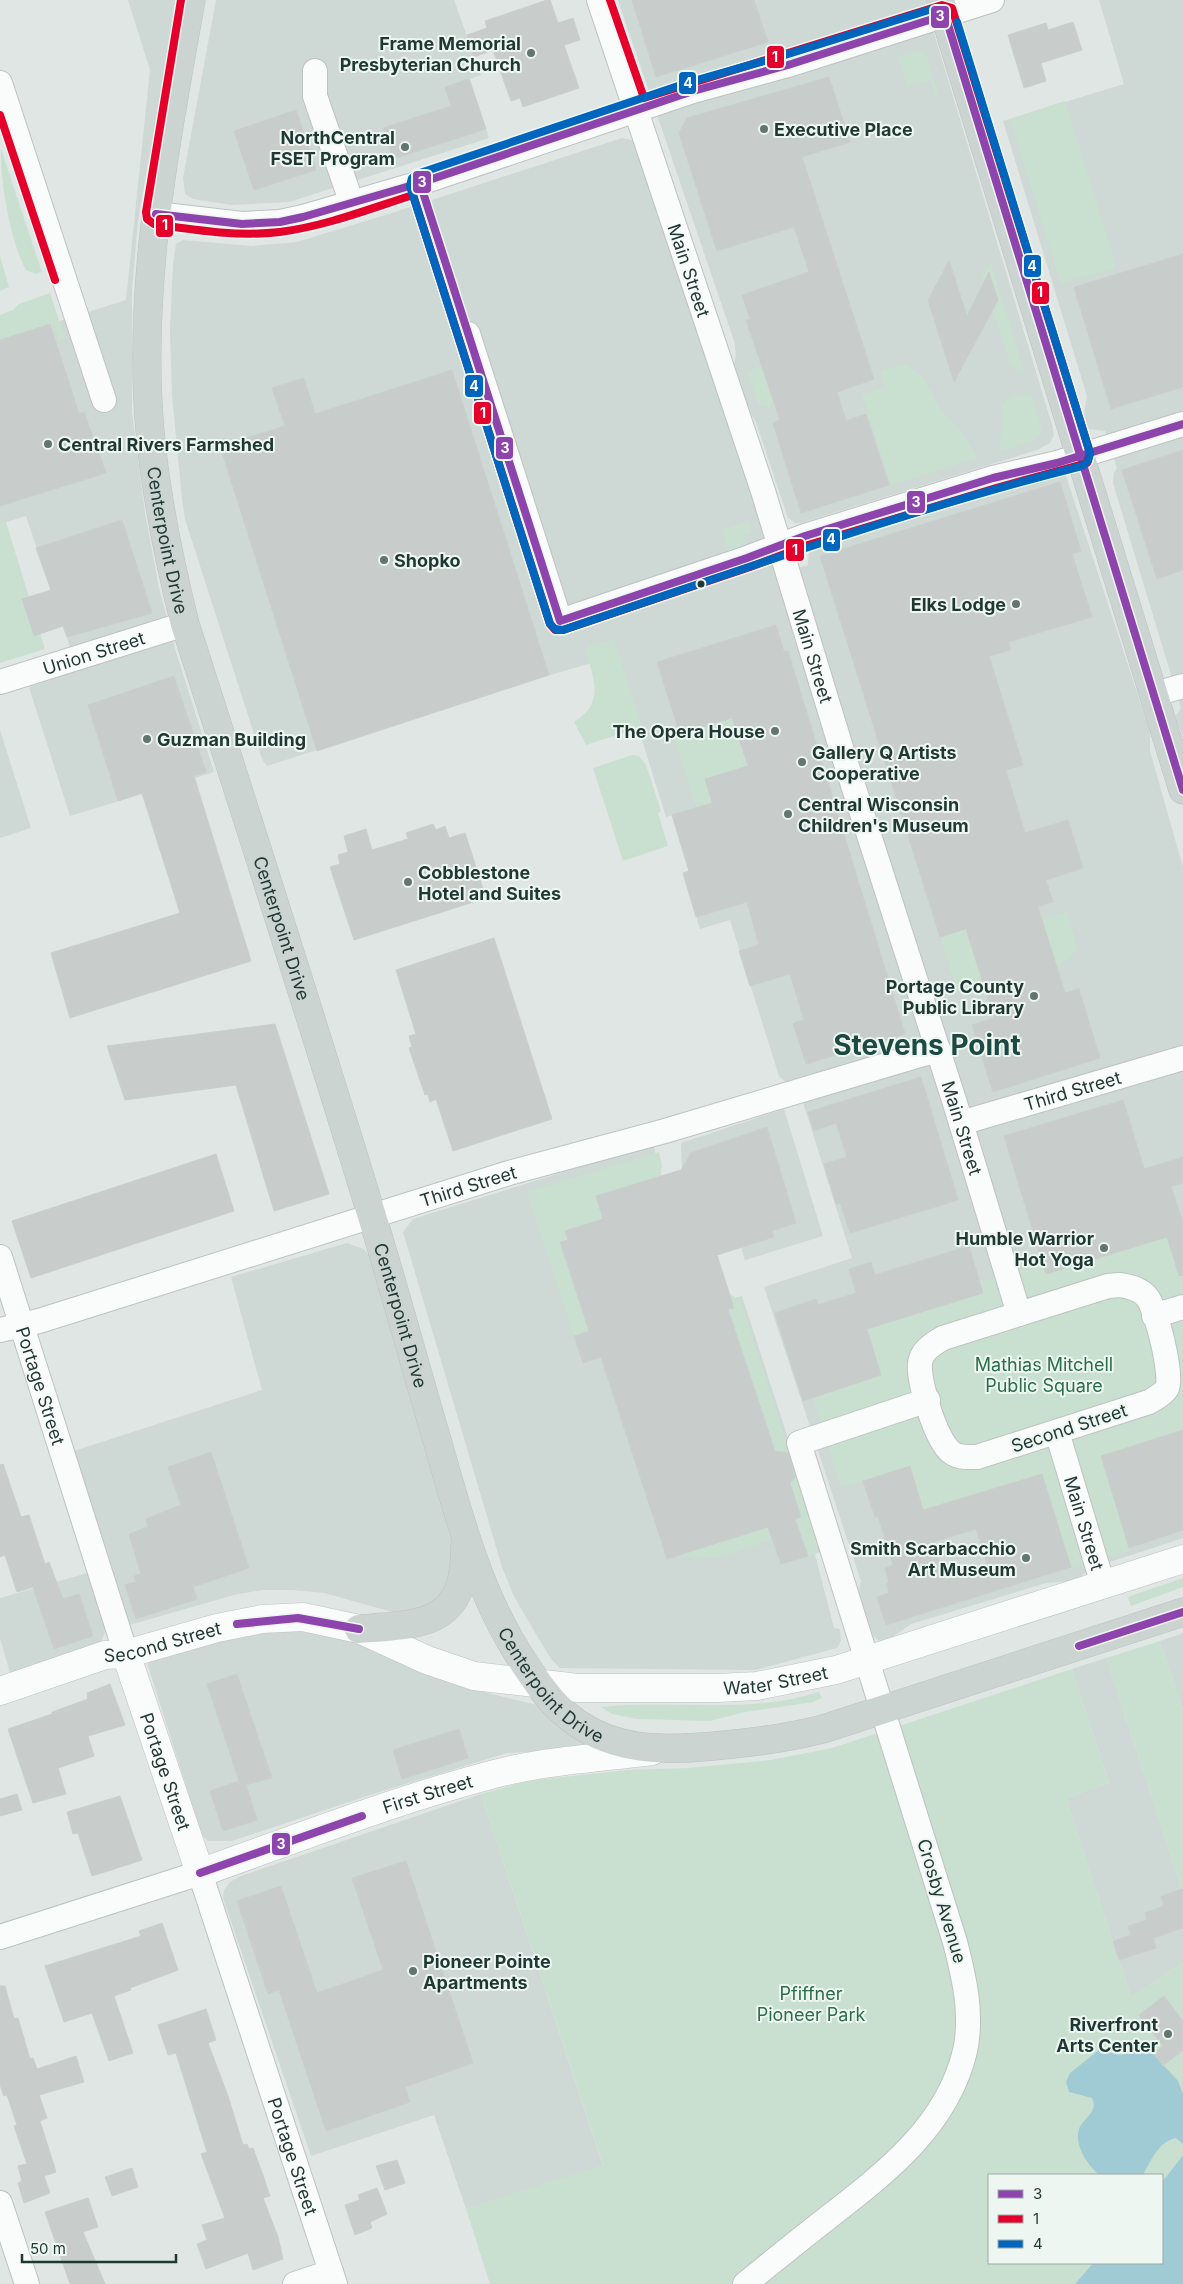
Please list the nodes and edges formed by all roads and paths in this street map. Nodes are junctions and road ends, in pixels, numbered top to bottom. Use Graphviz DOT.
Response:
graph roads {
  1 [pos="191,0"];
  2 [pos="599,0"];
  3 [pos="992,0"];
  4 [pos="942,7"];
  5 [pos="315,71"];
  6 [pos="0,83"];
  7 [pos="638,110"];
  8 [pos="352,204"];
  9 [pos="156,214"];
  10 [pos="468,334"];
  11 [pos="104,400"];
  12 [pos="1183,424"];
  13 [pos="1080,456"];
  14 [pos="780,545"];
  15 [pos="186,624"];
  16 [pos="0,682"];
  17 [pos="1183,686"];
  18 [pos="1155,694"];
  19 [pos="1183,790"];
  20 [pos="939,1051"];
  21 [pos="1183,1058"];
  22 [pos="961,1123"];
  23 [pos="372,1217"];
  24 [pos="0,1257"];
  25 [pos="1183,1307"];
  26 [pos="1020,1314"];
  27 [pos="1154,1316"];
  28 [pos="11,1328"];
  29 [pos="928,1400"];
  30 [pos="1057,1432"];
  31 [pos="464,1535"];
  32 [pos="1183,1559"];
  33 [pos="1104,1585"];
  34 [pos="1183,1612"];
  35 [pos="359,1629"];
  36 [pos="126,1654"];
  37 [pos="866,1660"];
  38 [pos="539,1685"];
  39 [pos="0,1691"];
  40 [pos="882,1710"];
  41 [pos="666,1750"];
  42 [pos="200,1873"];
  43 [pos="0,1937"];
  44 [pos="0,2203"];
  45 [pos="333,2278"];
  46 [pos="27,2284"];
  47 [pos="295,2284"];
  48 [pos="745,2284"];
  1 -- 9 [label="main road, Centerpoint Drive"];
  2 -- 7 [label="street, Main Street"];
  3 -- 4 [label="street"];
  4 -- 7 [label="street"];
  4 -- 13 [label="main road"];
  5 -- 8 [label="street"];
  6 -- 11 [label="street"];
  7 -- 8 [label="street"];
  7 -- 14 [label="street, Main Street"];
  8 -- 9 [label="street"];
  9 -- 15 [label="main road, Centerpoint Drive"];
  10 -- 14 [label="street"];
  12 -- 13 [label="street"];
  13 -- 14 [label="street"];
  13 -- 18 [label="main road"];
  14 -- 20 [label="street, Main Street"];
  15 -- 16 [label="street, Union Street"];
  15 -- 23 [label="main road, Centerpoint Drive"];
  17 -- 18 [label="street"];
  18 -- 19 [label="main road"];
  20 -- 22 [label="street, Main Street"];
  20 -- 23 [label="street, Third Street"];
  21 -- 22 [label="street, Third Street"];
  22 -- 26 [label="street, Main Street"];
  23 -- 28 [label="street, Third Street"];
  23 -- 31 [label="main road, Centerpoint Drive"];
  24 -- 28 [label="street, Portage Street"];
  25 -- 27 [label="street"];
  26 -- 27 [label="street, Second Street"];
  26 -- 29 [label="street, Second Street"];
  27 -- 30 [label="street, Second Street"];
  28 -- 36 [label="street, Portage Street"];
  29 -- 30 [label="street, Second Street"];
  29 -- 37 [label="street, Crosby Avenue"];
  30 -- 33 [label="street, Main Street"];
  31 -- 35 [label="main road"];
  31 -- 38 [label="main road, Centerpoint Drive"];
  32 -- 33 [label="street, Water Street"];
  33 -- 37 [label="street, Water Street"];
  34 -- 40 [label="main road"];
  35 -- 36 [label="street, Second Street"];
  35 -- 38 [label="street, Water Street"];
  36 -- 39 [label="street, Second Street"];
  36 -- 42 [label="street, Portage Street"];
  37 -- 38 [label="street, Water Street"];
  37 -- 40 [label="street, Crosby Avenue"];
  38 -- 41 [label="main road, Centerpoint Drive"];
  40 -- 41 [label="main road"];
  40 -- 48 [label="street, Crosby Avenue"];
  41 -- 42 [label="street, First Street"];
  42 -- 43 [label="street, First Street"];
  42 -- 45 [label="street, Portage Street"];
  44 -- 46 [label="street"];
  45 -- 47 [label="street"];
}
